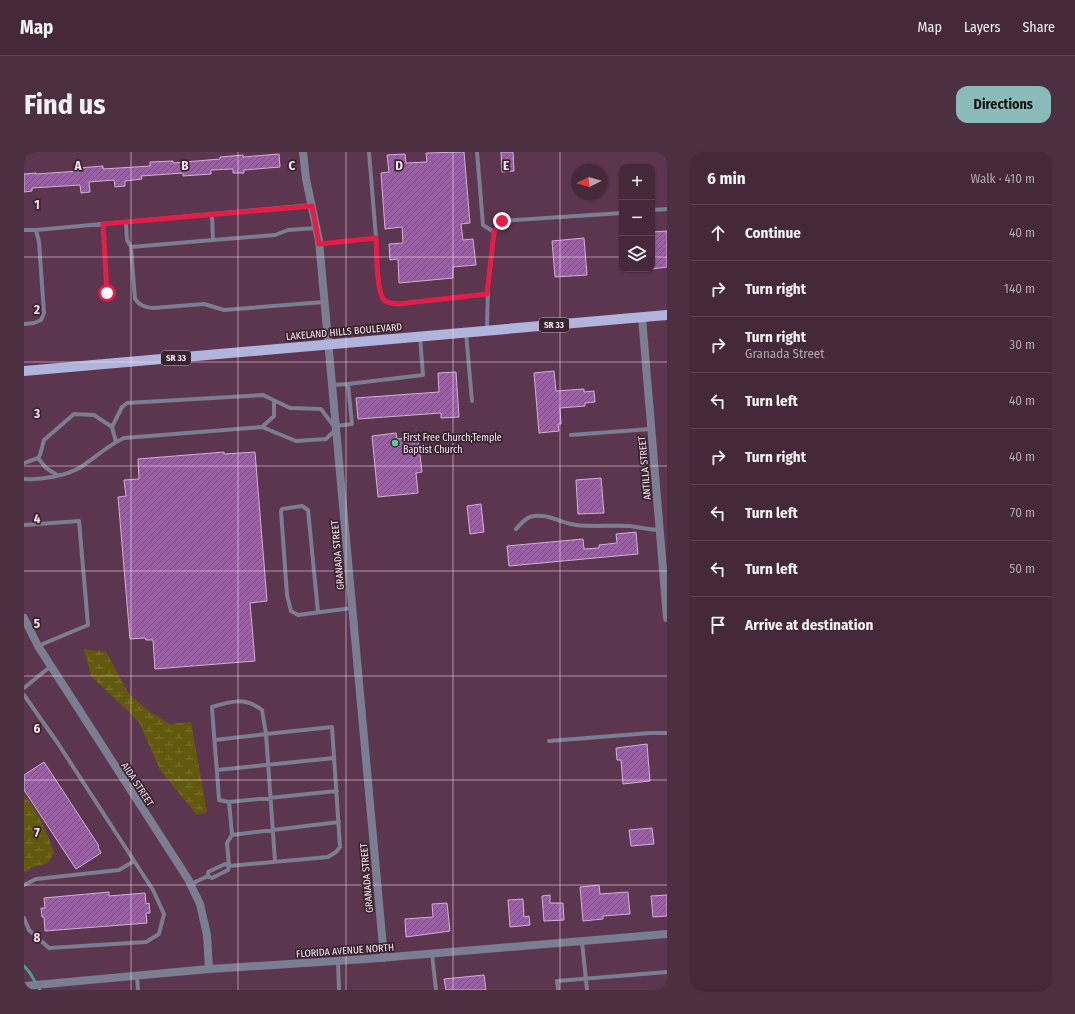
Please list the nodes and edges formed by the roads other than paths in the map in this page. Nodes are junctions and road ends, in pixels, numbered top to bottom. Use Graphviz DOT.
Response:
graph roads {
  1 [pos="303,152"];
  2 [pos="369,152"];
  3 [pos="477,152"];
  4 [pos="312,206"];
  5 [pos="667,209"];
  6 [pos="655,210"];
  7 [pos="619,213"];
  8 [pos="212,214"];
  9 [pos="126,222"];
  10 [pos="103,224"];
  11 [pos="316,228"];
  12 [pos="24,230"];
  13 [pos="36,230"];
  14 [pos="494,232"];
  15 [pos="376,238"];
  16 [pos="213,240"];
  17 [pos="319,244"];
  18 [pos="131,247"];
  19 [pos="107,293"];
  20 [pos="487,294"];
  21 [pos="324,302"];
  22 [pos="667,315"];
  23 [pos="642,317"];
  24 [pos="24,324"];
  25 [pos="487,331"];
  26 [pos="466,332"];
  27 [pos="420,336"];
  28 [pos="328,346"];
  29 [pos="24,371"];
  30 [pos="348,384"];
  31 [pos="332,385"];
  32 [pos="274,401"];
  33 [pos="472,401"];
  34 [pos="112,426"];
  35 [pos="262,427"];
  36 [pos="336,428"];
  37 [pos="650,429"];
  38 [pos="571,435"];
  39 [pos="116,442"];
  40 [pos="38,458"];
  41 [pos="24,463"];
  42 [pos="58,475"];
  43 [pos="24,480"];
  44 [pos="24,526"];
  45 [pos="516,529"];
  46 [pos="659,530"];
  47 [pos="352,608"];
  48 [pos="318,612"];
  49 [pos="24,618"];
  50 [pos="667,618"];
  51 [pos="38,646"];
  52 [pos="51,666"];
  53 [pos="24,688"];
  54 [pos="24,695"];
  55 [pos="667,733"];
  56 [pos="266,734"];
  57 [pos="215,740"];
  58 [pos="550,741"];
  59 [pos="334,758"];
  60 [pos="268,764"];
  61 [pos="217,770"];
  62 [pos="337,791"];
  63 [pos="270,799"];
  64 [pos="229,802"];
  65 [pos="339,822"];
  66 [pos="273,829"];
  67 [pos="232,835"];
  68 [pos="134,861"];
  69 [pos="275,861"];
  70 [pos="229,866"];
  71 [pos="208,876"];
  72 [pos="191,884"];
  73 [pos="24,885"];
  74 [pos="24,918"];
  75 [pos="667,934"];
  76 [pos="582,942"];
  77 [pos="432,954"];
  78 [pos="384,958"];
  79 [pos="338,961"];
  80 [pos="209,969"];
  81 [pos="667,972"];
  82 [pos="137,976"];
  83 [pos="586,979"];
  84 [pos="24,986"];
  85 [pos="138,990"];
  86 [pos="339,990"];
  87 [pos="436,990"];
  88 [pos="558,990"];
  89 [pos="587,990"];
  1 -- 4 [label="street, GRANADA STREET"];
  2 -- 15 [label="lane"];
  3 -- 14 [label="lane"];
  4 -- 8 [label="lane"];
  4 -- 11 [label="street, GRANADA STREET"];
  5 -- 6 [label="lane"];
  7 -- 14 [label="lane"];
  8 -- 9 [label="lane"];
  8 -- 16 [label="lane"];
  9 -- 10 [label="lane"];
  9 -- 18 [label="lane"];
  10 -- 13 [label="lane"];
  10 -- 19 [label="lane"];
  11 -- 16 [label="lane"];
  11 -- 17 [label="street, GRANADA STREET"];
  12 -- 13 [label="lane"];
  13 -- 24 [label="lane"];
  14 -- 20 [label="lane"];
  15 -- 17 [label="lane"];
  15 -- 20 [label="lane"];
  16 -- 18 [label="lane"];
  17 -- 21 [label="street, GRANADA STREET"];
  18 -- 21 [label="lane"];
  20 -- 25 [label="lane"];
  21 -- 28 [label="street, GRANADA STREET"];
  22 -- 23 [label="main road, LAKELAND HILLS BOULEVARD / SR 33"];
  23 -- 25 [label="main road, LAKELAND HILLS BOULEVARD / SR 33"];
  23 -- 37 [label="street, ANTILLA STREET"];
  25 -- 26 [label="main road, LAKELAND HILLS BOULEVARD / SR 33"];
  26 -- 27 [label="main road, LAKELAND HILLS BOULEVARD / SR 33"];
  26 -- 33 [label="lane"];
  27 -- 28 [label="main road, LAKELAND HILLS BOULEVARD / SR 33"];
  27 -- 30 [label="lane"];
  28 -- 29 [label="main road, LAKELAND HILLS BOULEVARD / SR 33"];
  28 -- 31 [label="street, GRANADA STREET"];
  30 -- 31 [label="lane"];
  30 -- 36 [label="lane"];
  31 -- 36 [label="street, GRANADA STREET"];
  32 -- 34 [label="lane"];
  32 -- 35 [label="lane"];
  32 -- 36 [label="lane"];
  34 -- 39 [label="lane"];
  34 -- 40 [label="lane"];
  35 -- 36 [label="lane"];
  35 -- 39 [label="lane"];
  36 -- 47 [label="street, GRANADA STREET"];
  37 -- 38 [label="lane"];
  37 -- 46 [label="street, ANTILLA STREET"];
  39 -- 42 [label="lane"];
  40 -- 41 [label="lane"];
  40 -- 42 [label="lane"];
  42 -- 43 [label="lane"];
  44 -- 51 [label="lane"];
  45 -- 46 [label="lane"];
  46 -- 50 [label="street, ANTILLA STREET"];
  47 -- 48 [label="lane"];
  47 -- 78 [label="street, GRANADA STREET"];
  48 -- 48 [label="lane"];
  49 -- 51 [label="street, AIDA STREET"];
  51 -- 52 [label="street, AIDA STREET"];
  52 -- 53 [label="lane"];
  52 -- 72 [label="street, AIDA STREET"];
  54 -- 68 [label="lane"];
  55 -- 58 [label="lane"];
  56 -- 57 [label="lane"];
  56 -- 57 [label="lane"];
  56 -- 59 [label="lane"];
  56 -- 60 [label="lane"];
  57 -- 61 [label="lane"];
  59 -- 60 [label="lane"];
  59 -- 62 [label="lane"];
  60 -- 61 [label="lane"];
  60 -- 63 [label="lane"];
  61 -- 64 [label="lane"];
  62 -- 63 [label="lane"];
  62 -- 65 [label="lane"];
  63 -- 64 [label="lane"];
  63 -- 66 [label="lane"];
  64 -- 67 [label="lane"];
  65 -- 66 [label="lane"];
  65 -- 69 [label="lane"];
  66 -- 67 [label="lane"];
  66 -- 69 [label="lane"];
  67 -- 70 [label="lane"];
  68 -- 73 [label="lane"];
  68 -- 74 [label="lane"];
  69 -- 70 [label="lane"];
  70 -- 71 [label="lane"];
  70 -- 71 [label="lane"];
  71 -- 72 [label="lane"];
  72 -- 80 [label="street, AIDA STREET"];
  75 -- 76 [label="street, FLORIDA AVENUE NORTH"];
  76 -- 77 [label="street, FLORIDA AVENUE NORTH"];
  76 -- 83 [label="lane"];
  77 -- 78 [label="street, FLORIDA AVENUE NORTH"];
  77 -- 87 [label="lane"];
  78 -- 79 [label="street, FLORIDA AVENUE NORTH"];
  79 -- 80 [label="street, FLORIDA AVENUE NORTH"];
  79 -- 86 [label="lane"];
  80 -- 82 [label="street, FLORIDA AVENUE NORTH"];
  81 -- 83 [label="lane"];
  82 -- 84 [label="street, FLORIDA AVENUE NORTH"];
  82 -- 85 [label="lane"];
  83 -- 88 [label="lane"];
  83 -- 89 [label="lane"];
}
